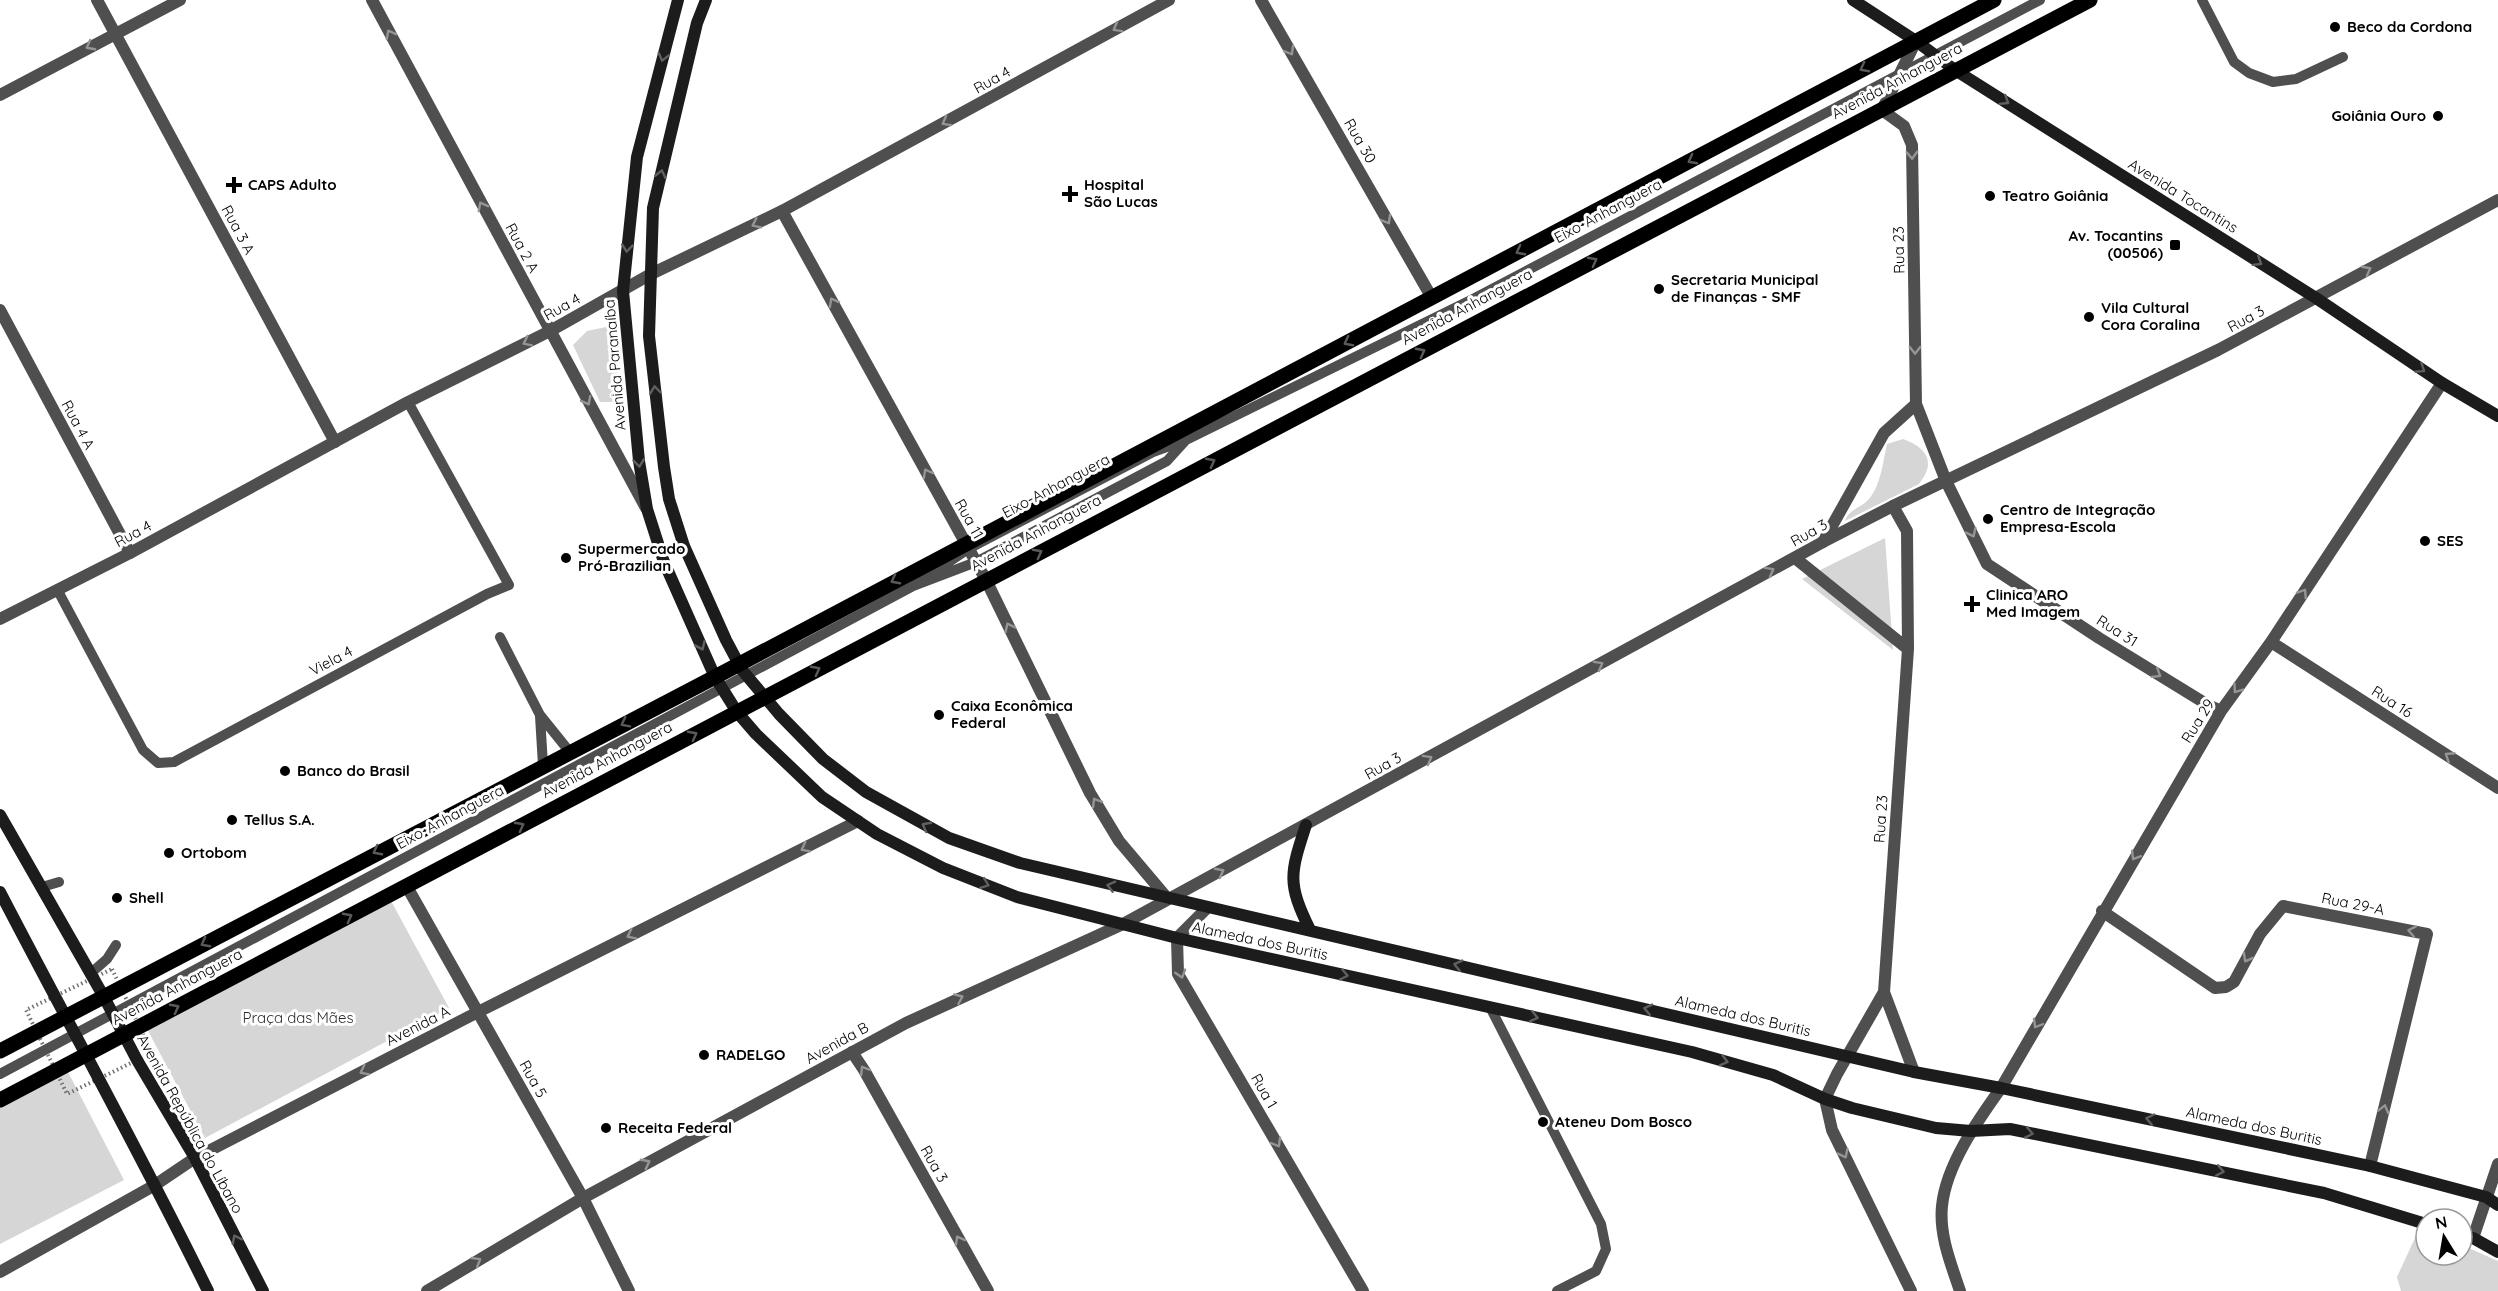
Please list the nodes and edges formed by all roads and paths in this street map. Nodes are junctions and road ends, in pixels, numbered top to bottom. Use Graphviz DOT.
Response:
graph roads {
  1 [pos="98,0"];
  2 [pos="180,0"];
  3 [pos="372,0"];
  4 [pos="706,0"];
  5 [pos="1169,0"];
  6 [pos="1261,0"];
  7 [pos="1853,0"];
  8 [pos="1994,0"];
  9 [pos="2040,0"];
  10 [pos="2091,0"];
  11 [pos="2202,0"];
  12 [pos="677,1"];
  13 [pos="115,33"];
  14 [pos="1916,41"];
  15 [pos="1936,55"];
  16 [pos="2343,57"];
  17 [pos="1955,70"];
  18 [pos="1899,75"];
  19 [pos="0,95"];
  20 [pos="1882,110"];
  21 [pos="2498,200"];
  22 [pos="782,211"];
  23 [pos="651,274"];
  24 [pos="623,291"];
  25 [pos="1432,298"];
  26 [pos="2316,298"];
  27 [pos="0,310"];
  28 [pos="550,331"];
  29 [pos="2442,383"];
  30 [pos="408,402"];
  31 [pos="1916,404"];
  32 [pos="2498,416"];
  33 [pos="1186,440"];
  34 [pos="335,442"];
  35 [pos="1946,481"];
  36 [pos="1893,506"];
  37 [pos="647,509"];
  38 [pos="1823,542"];
  39 [pos="966,546"];
  40 [pos="130,553"];
  41 [pos="1795,558"];
  42 [pos="976,562"];
  43 [pos="987,580"];
  44 [pos="913,586"];
  45 [pos="58,591"];
  46 [pos="0,619"];
  47 [pos="500,637"];
  48 [pos="2271,642"];
  49 [pos="1908,649"];
  50 [pos="738,664"];
  51 [pos="747,677"];
  52 [pos="718,683"];
  53 [pos="765,698"];
  54 [pos="2221,711"];
  55 [pos="737,712"];
  56 [pos="540,715"];
  57 [pos="569,752"];
  58 [pos="543,765"];
  59 [pos="2498,788"];
  60 [pos="0,815"];
  61 [pos="858,821"];
  62 [pos="1306,825"];
  63 [pos="59,882"];
  64 [pos="406,885"];
  65 [pos="42,887"];
  66 [pos="0,892"];
  67 [pos="1168,899"];
  68 [pos="4,904"];
  69 [pos="1207,908"];
  70 [pos="2102,911"];
  71 [pos="1145,912"];
  72 [pos="1123,924"];
  73 [pos="1310,930"];
  74 [pos="1177,938"];
  75 [pos="116,945"];
  76 [pos="91,973"];
  77 [pos="1884,992"];
  78 [pos="104,997"];
  79 [pos="1490,1007"];
  80 [pos="478,1012"];
  81 [pos="114,1015"];
  82 [pos="65,1017"];
  83 [pos="74,1035"];
  84 [pos="123,1035"];
  85 [pos="0,1051"];
  86 [pos="852,1052"];
  87 [pos="86,1056"];
  88 [pos="1848,1056"];
  89 [pos="1914,1072"];
  90 [pos="0,1074"];
  91 [pos="2001,1088"];
  92 [pos="1826,1099"];
  93 [pos="0,1100"];
  94 [pos="1971,1131"];
  95 [pos="195,1158"];
  96 [pos="2498,1164"];
  97 [pos="2370,1166"];
  98 [pos="156,1185"];
  99 [pos="2486,1197"];
  100 [pos="583,1198"];
  101 [pos="2498,1205"];
  102 [pos="2414,1220"];
  103 [pos="2474,1224"];
  104 [pos="2474,1240"];
  105 [pos="2498,1252"];
  106 [pos="0,1272"];
  107 [pos="208,1291"];
  108 [pos="263,1291"];
  109 [pos="427,1291"];
  110 [pos="629,1291"];
  111 [pos="988,1291"];
  112 [pos="1363,1291"];
  113 [pos="1557,1291"];
  114 [pos="1911,1291"];
  115 [pos="1960,1291"];
  1 -- 13 [label="street, Rua 3 A"];
  2 -- 13 [label="street"];
  28 -- 3 [label="street, Rua 2 A, one-way"];
  23 -- 4 [label="main road, one-way"];
  5 -- 22 [label="street, Rua 4, one-way"];
  6 -- 25 [label="street, Rua 30, one-way"];
  7 -- 14 [label="main road, Avenida Tocantins"];
  8 -- 14 [label="main road, Avenida Anhanguera"];
  9 -- 15 [label="lane, Eixo-Anhanguera"];
  10 -- 17 [label="main road, Avenida Anhanguera"];
  11 -- 16 [label="lane"];
  12 -- 24 [label="main road, Avenida Paranaíba, one-way"];
  13 -- 19 [label="street, one-way"];
  13 -- 34 [label="street, Rua 3 A"];
  14 -- 15 [label="main road, Avenida Tocantins"];
  14 -- 18 [label="street"];
  14 -- 25 [label="main road, Avenida Anhanguera, one-way"];
  15 -- 17 [label="main road, Avenida Tocantins"];
  15 -- 18 [label="lane, Eixo-Anhanguera"];
  17 -- 20 [label="main road, Avenida Anhanguera"];
  17 -- 26 [label="main road, Avenida Tocantins, one-way"];
  18 -- 20 [label="street"];
  18 -- 33 [label="lane, Eixo-Anhanguera"];
  20 -- 31 [label="street, Rua 23, one-way"];
  43 -- 20 [label="main road, Avenida Anhanguera, one-way"];
  26 -- 21 [label="street, Rua 3, one-way"];
  22 -- 23 [label="street, Rua 4, one-way"];
  39 -- 22 [label="street, Rua 11, one-way"];
  23 -- 24 [label="street, Rua 4"];
  50 -- 23 [label="main road, one-way"];
  24 -- 28 [label="street, Rua 4"];
  24 -- 37 [label="main road, Avenida Paranaíba, one-way"];
  25 -- 39 [label="main road, Avenida Anhanguera, one-way"];
  26 -- 29 [label="main road, Avenida Tocantins, one-way"];
  26 -- 35 [label="street, Rua 3"];
  27 -- 40 [label="street, Rua 4 A"];
  28 -- 30 [label="street, Rua 4, one-way"];
  28 -- 37 [label="street, Rua 2 A, one-way"];
  29 -- 32 [label="main road, Avenida Tocantins"];
  48 -- 29 [label="street, Rua 29, one-way"];
  30 -- 34 [label="street, Rua 4"];
  30 -- 45 [label="lane, Viela 4"];
  31 -- 35 [label="street, Rua 23"];
  31 -- 38 [label="street"];
  33 -- 39 [label="lane, Eixo-Anhanguera"];
  33 -- 42 [label="lane, Eixo-Anhanguera"];
  34 -- 40 [label="street, Rua 4"];
  35 -- 36 [label="street, Rua 3"];
  35 -- 54 [label="street, Rua 31, one-way"];
  36 -- 38 [label="street, Rua 3"];
  36 -- 49 [label="street, Rua 23"];
  37 -- 52 [label="main road, Avenida Paranaíba, one-way"];
  38 -- 41 [label="street, Rua 3"];
  39 -- 42 [label="street, Rua 11"];
  39 -- 44 [label="lane, Eixo-Anhanguera"];
  39 -- 50 [label="main road, Avenida Anhanguera, one-way"];
  40 -- 45 [label="street, Rua 4"];
  41 -- 49 [label="street"];
  62 -- 41 [label="street, Rua 3, one-way"];
  42 -- 43 [label="street, Rua 11"];
  42 -- 44 [label="lane, Eixo-Anhanguera"];
  53 -- 43 [label="main road, Avenida Anhanguera, one-way"];
  67 -- 43 [label="street, Rua 11, one-way"];
  44 -- 51 [label="lane, Eixo-Anhanguera"];
  45 -- 46 [label="street, Rua 4"];
  47 -- 56 [label="lane"];
  48 -- 54 [label="street, Rua 29, one-way"];
  59 -- 48 [label="street, Rua 16, one-way"];
  49 -- 77 [label="street, Rua 23"];
  50 -- 51 [label="main road"];
  50 -- 52 [label="main road, Avenida Anhanguera"];
  51 -- 52 [label="lane, Eixo-Anhanguera"];
  51 -- 53 [label="main road"];
  52 -- 55 [label="main road, Avenida Paranaíba"];
  52 -- 57 [label="main road, Avenida Anhanguera, one-way"];
  52 -- 81 [label="lane, Eixo-Anhanguera"];
  53 -- 55 [label="main road, Avenida Anhanguera"];
  67 -- 53 [label="main road, Alameda dos Buritis, one-way"];
  54 -- 70 [label="street, Rua 29, one-way"];
  55 -- 61 [label="main road, Alameda dos Buritis"];
  64 -- 55 [label="main road, Avenida Anhanguera, one-way"];
  56 -- 57 [label="lane"];
  56 -- 58 [label="lane"];
  57 -- 58 [label="main road, Avenida Anhanguera"];
  58 -- 78 [label="main road, Avenida Anhanguera, one-way"];
  60 -- 65 [label="main road, Avenida República do Líbano"];
  61 -- 72 [label="main road, Alameda dos Buritis, one-way"];
  61 -- 80 [label="street, Avenida A, one-way"];
  67 -- 62 [label="street, Rua 3, one-way"];
  62 -- 73 [label="main road"];
  63 -- 65 [label="lane"];
  64 -- 80 [label="street, Rua 5"];
  84 -- 64 [label="main road, Avenida Anhanguera, one-way"];
  65 -- 76 [label="main road, Avenida República do Líbano"];
  66 -- 68 [label="main road"];
  67 -- 69 [label="main road, Alameda dos Buritis"];
  67 -- 71 [label="street, Rua 3"];
  68 -- 82 [label="main road"];
  69 -- 73 [label="main road, Alameda dos Buritis"];
  69 -- 74 [label="street"];
  70 -- 91 [label="street, Rua 29, one-way"];
  97 -- 70 [label="street, Rua 29-A, one-way"];
  71 -- 72 [label="street, Avenida B"];
  72 -- 74 [label="main road, Alameda dos Buritis"];
  86 -- 72 [label="street, Avenida B, one-way"];
  88 -- 73 [label="main road, Alameda dos Buritis, one-way"];
  74 -- 79 [label="main road, Alameda dos Buritis, one-way"];
  74 -- 112 [label="street, Rua 1, one-way"];
  75 -- 76 [label="lane"];
  76 -- 78 [label="main road, Avenida República do Líbano"];
  77 -- 88 [label="street, Rua 23"];
  77 -- 89 [label="street, Rua 23"];
  78 -- 81 [label="main road, Avenida República do Líbano"];
  78 -- 82 [label="main road, Avenida Anhanguera"];
  79 -- 92 [label="main road, Alameda dos Buritis, one-way"];
  79 -- 113 [label="lane"];
  80 -- 95 [label="street, Avenida A, one-way"];
  80 -- 100 [label="street, Rua 5"];
  81 -- 83 [label="lane, Eixo-Anhanguera"];
  81 -- 84 [label="main road, Avenida República do Líbano"];
  82 -- 83 [label="main road"];
  82 -- 85 [label="main road, Avenida Anhanguera"];
  83 -- 87 [label="main road"];
  83 -- 90 [label="lane, Eixo-Anhanguera"];
  84 -- 87 [label="main road, Avenida Anhanguera"];
  84 -- 95 [label="main road, Avenida República do Líbano"];
  100 -- 86 [label="street, Avenida B, one-way"];
  111 -- 86 [label="street, Rua 3, one-way"];
  87 -- 93 [label="main road, Avenida Anhanguera"];
  87 -- 98 [label="main road"];
  88 -- 89 [label="main road, Alameda dos Buritis"];
  88 -- 92 [label="street"];
  89 -- 91 [label="main road, Alameda dos Buritis"];
  91 -- 94 [label="street"];
  97 -- 91 [label="main road, Alameda dos Buritis, one-way"];
  92 -- 94 [label="main road, Alameda dos Buritis"];
  92 -- 114 [label="street, one-way"];
  94 -- 102 [label="main road, Alameda dos Buritis, one-way"];
  94 -- 115 [label="street"];
  95 -- 98 [label="street, Avenida A"];
  108 -- 95 [label="main road, Avenida República do Líbano, one-way"];
  96 -- 99 [label="street"];
  97 -- 99 [label="main road, Alameda dos Buritis"];
  98 -- 106 [label="street, Avenida A"];
  98 -- 107 [label="main road"];
  99 -- 101 [label="main road, Alameda dos Buritis"];
  99 -- 103 [label="street"];
  109 -- 100 [label="street, Avenida B, one-way"];
  100 -- 110 [label="street, Rua 5"];
  104 -- 105 [label="main road"];
}
